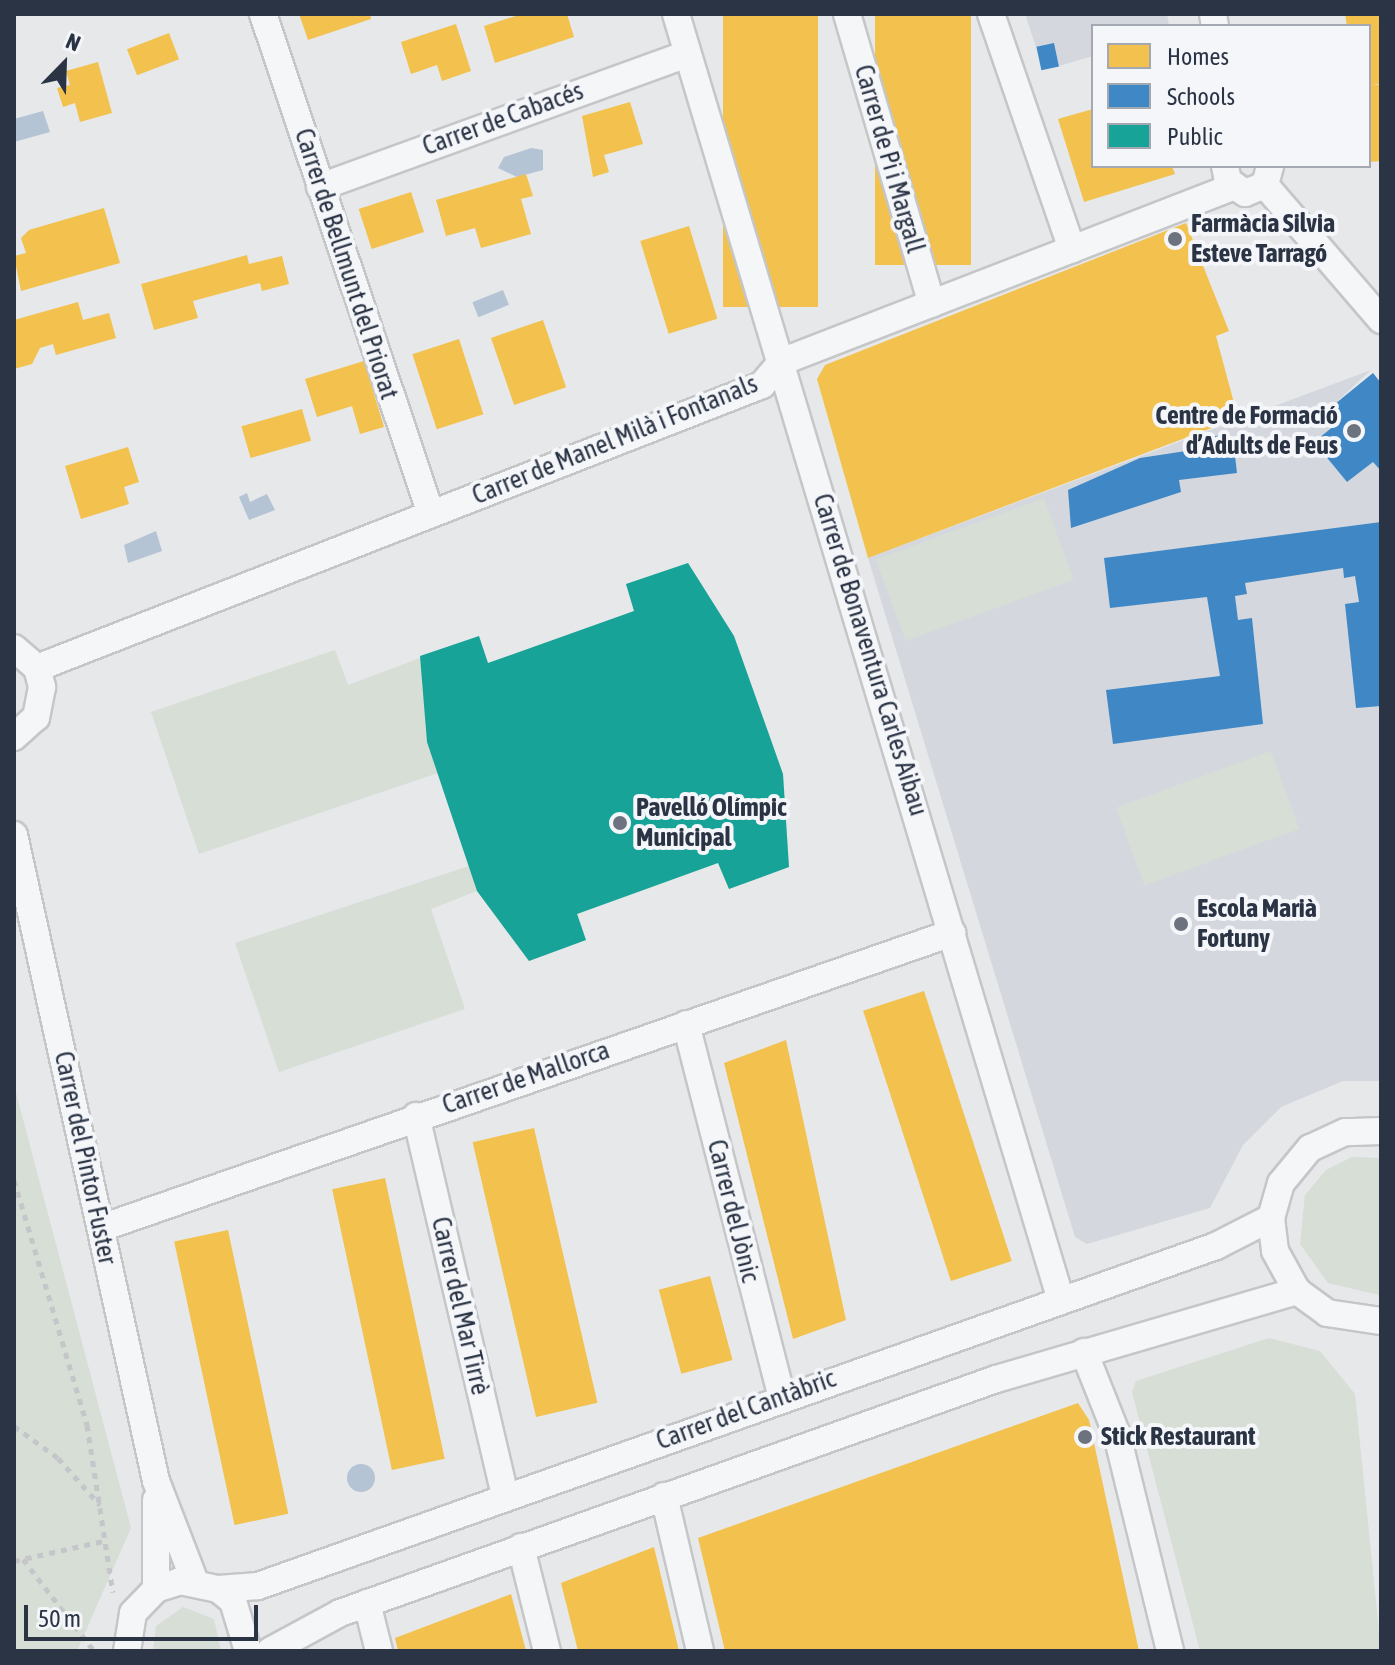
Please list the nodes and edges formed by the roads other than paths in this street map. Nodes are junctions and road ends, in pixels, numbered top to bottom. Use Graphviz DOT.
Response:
graph roads {
  1 [pos="263,14"];
  2 [pos="676,14"];
  3 [pos="847,14"];
  4 [pos="991,14"];
  5 [pos="687,54"];
  6 [pos="1268,176"];
  7 [pos="1229,177"];
  8 [pos="320,187"];
  9 [pos="1072,249"];
  10 [pos="932,304"];
  11 [pos="1381,320"];
  12 [pos="781,362"];
  13 [pos="431,514"];
  14 [pos="14,648"];
  15 [pos="37,668"];
  16 [pos="14,737"];
  17 [pos="14,835"];
  18 [pos="952,933"];
  19 [pos="686,1024"];
  20 [pos="416,1116"];
  21 [pos="1381,1131"];
  22 [pos="1271,1218"];
  23 [pos="101,1228"];
  24 [pos="1297,1291"];
  25 [pos="1060,1297"];
  26 [pos="1381,1321"];
  27 [pos="1084,1352"];
  28 [pos="782,1397"];
  29 [pos="156,1481"];
  30 [pos="505,1496"];
  31 [pos="664,1496"];
  32 [pos="521,1547"];
  33 [pos="207,1585"];
  34 [pos="156,1589"];
  35 [pos="367,1603"];
  36 [pos="127,1651"];
  37 [pos="248,1651"];
  38 [pos="270,1651"];
  39 [pos="379,1651"];
  40 [pos="547,1651"];
  41 [pos="700,1651"];
  42 [pos="1170,1651"];
  1 -- 8 [label="street, Carrer de Bellmunt del Priorat"];
  2 -- 5 [label="street, Carrer de Bonaventura Carles Aibau"];
  3 -- 10 [label="street, Carrer de Pi i Margall"];
  4 -- 9 [label="street"];
  5 -- 8 [label="street, Carrer de Cabacés"];
  5 -- 12 [label="street, Carrer de Bonaventura Carles Aibau"];
  6 -- 7 [label="street, Carrer de Manel Milà i Fontanals"];
  6 -- 11 [label="street"];
  7 -- 9 [label="street, Carrer de Manel Milà i Fontanals"];
  8 -- 13 [label="street, Carrer de Bellmunt del Priorat"];
  9 -- 10 [label="street, Carrer de Manel Milà i Fontanals"];
  10 -- 12 [label="street, Carrer de Manel Milà i Fontanals"];
  12 -- 13 [label="street, Carrer de Manel Milà i Fontanals"];
  12 -- 18 [label="street, Carrer de Bonaventura Carles Aibau"];
  13 -- 15 [label="street, Carrer de Manel Milà i Fontanals"];
  14 -- 15 [label="street"];
  15 -- 16 [label="street"];
  17 -- 23 [label="street, Carrer del Pintor Fuster"];
  18 -- 19 [label="street, Carrer de Mallorca"];
  18 -- 25 [label="street, Carrer de Bonaventura Carles Aibau"];
  19 -- 20 [label="street, Carrer de Mallorca"];
  19 -- 28 [label="street, Carrer del Jònic"];
  20 -- 23 [label="street, Carrer de Mallorca"];
  20 -- 30 [label="street, Carrer del Mar Tirrè"];
  21 -- 22 [label="street"];
  22 -- 24 [label="street"];
  22 -- 25 [label="street, Carrer del Cantàbric"];
  23 -- 29 [label="street, Carrer del Pintor Fuster"];
  24 -- 26 [label="street"];
  24 -- 27 [label="street, Carrer del Cantàbric"];
  25 -- 28 [label="street, Carrer del Cantàbric"];
  27 -- 31 [label="street, Carrer del Cantàbric"];
  27 -- 42 [label="street"];
  28 -- 30 [label="street, Carrer del Cantàbric"];
  29 -- 33 [label="street, Carrer del Pintor Fuster"];
  29 -- 34 [label="street, Carrer del Pintor Fuster"];
  30 -- 33 [label="street, Carrer del Cantàbric"];
  31 -- 32 [label="street, Carrer del Cantàbric"];
  31 -- 41 [label="street"];
  32 -- 35 [label="street, Carrer del Cantàbric"];
  32 -- 40 [label="street"];
  33 -- 34 [label="street, Carrer del Cantàbric"];
  33 -- 37 [label="street, Carrer del Pintor Fuster"];
  34 -- 36 [label="street"];
  35 -- 38 [label="street, Carrer del Cantàbric"];
  35 -- 39 [label="street"];
}
